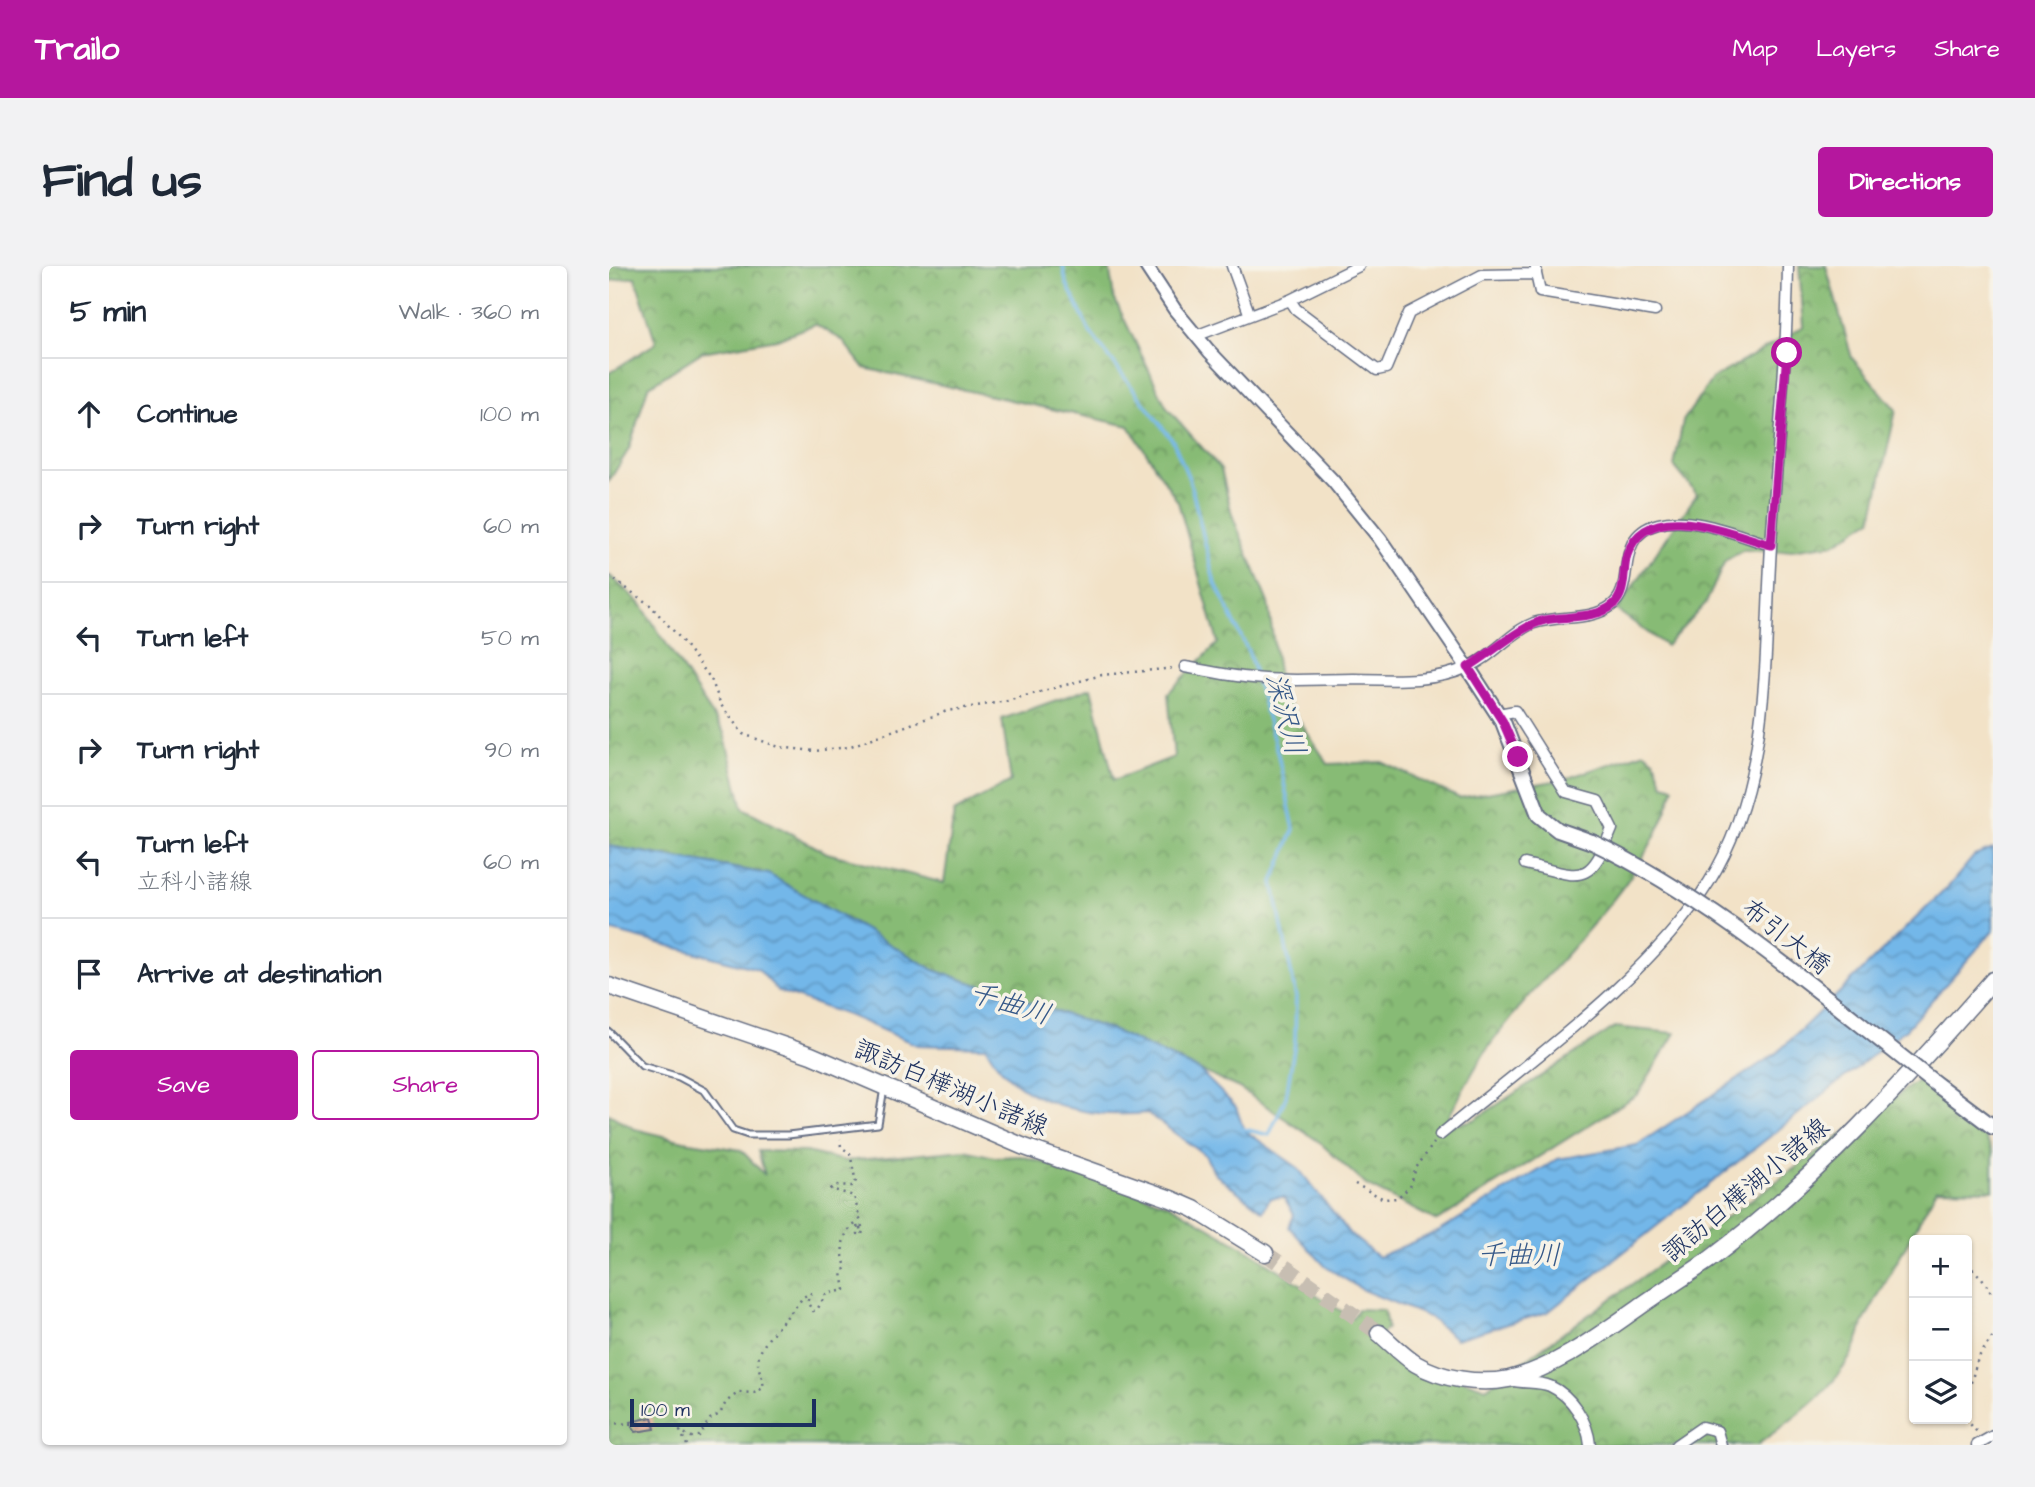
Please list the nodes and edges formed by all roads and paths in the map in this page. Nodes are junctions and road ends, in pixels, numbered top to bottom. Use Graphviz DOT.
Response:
graph roads {
  1 [pos="1146,266"];
  2 [pos="1231,266"];
  3 [pos="1359,266"];
  4 [pos="1788,266"];
  5 [pos="1536,270"];
  6 [pos="1290,300"];
  7 [pos="1655,311"];
  8 [pos="1249,313"];
  9 [pos="1198,335"];
  10 [pos="1771,545"];
  11 [pos="609,576"];
  12 [pos="1185,667"];
  13 [pos="1468,667"];
  14 [pos="1498,714"];
  15 [pos="1525,864"];
  16 [pos="1993,980"];
  17 [pos="609,986"];
  18 [pos="609,1031"];
  19 [pos="884,1088"];
  20 [pos="1993,1127"];
  21 [pos="839,1135"];
  22 [pos="1440,1135"];
  23 [pos="1355,1184"];
  24 [pos="1265,1253"];
  25 [pos="1972,1269"];
  26 [pos="1993,1296"];
  27 [pos="1380,1333"];
  28 [pos="1993,1336"];
  29 [pos="1508,1379"];
  30 [pos="1972,1380"];
  31 [pos="609,1423"];
  32 [pos="632,1424"];
  33 [pos="1972,1424"];
  34 [pos="1988,1439"];
  35 [pos="687,1445"];
  36 [pos="1590,1445"];
  37 [pos="1676,1445"];
  38 [pos="1721,1445"];
  1 -- 9 [label="street"];
  2 -- 8 [label="street"];
  3 -- 6 [label="street"];
  4 -- 10 [label="street"];
  5 -- 6 [label="street"];
  5 -- 7 [label="street"];
  6 -- 8 [label="street"];
  8 -- 9 [label="street"];
  9 -- 13 [label="street"];
  10 -- 13 [label="street"];
  10 -- 22 [label="street"];
  11 -- 12 [label="path"];
  12 -- 13 [label="street"];
  13 -- 14 [label="main road, 布引大橋"];
  14 -- 15 [label="street"];
  14 -- 20 [label="main road, 布引大橋, bridge"];
  16 -- 29 [label="main road, 諏訪白樺湖小諸線"];
  17 -- 19 [label="main road, 諏訪白樺湖小諸線"];
  18 -- 19 [label="lane"];
  19 -- 24 [label="main road, 諏訪白樺湖小諸線"];
  21 -- 35 [label="path"];
  22 -- 23 [label="path"];
  25 -- 26 [label="path"];
  27 -- 29 [label="main road, 諏訪白樺湖小諸線"];
  28 -- 30 [label="path"];
  29 -- 36 [label="street"];
  31 -- 32 [label="path"];
  33 -- 34 [label="path"];
  37 -- 38 [label="street"];
}
